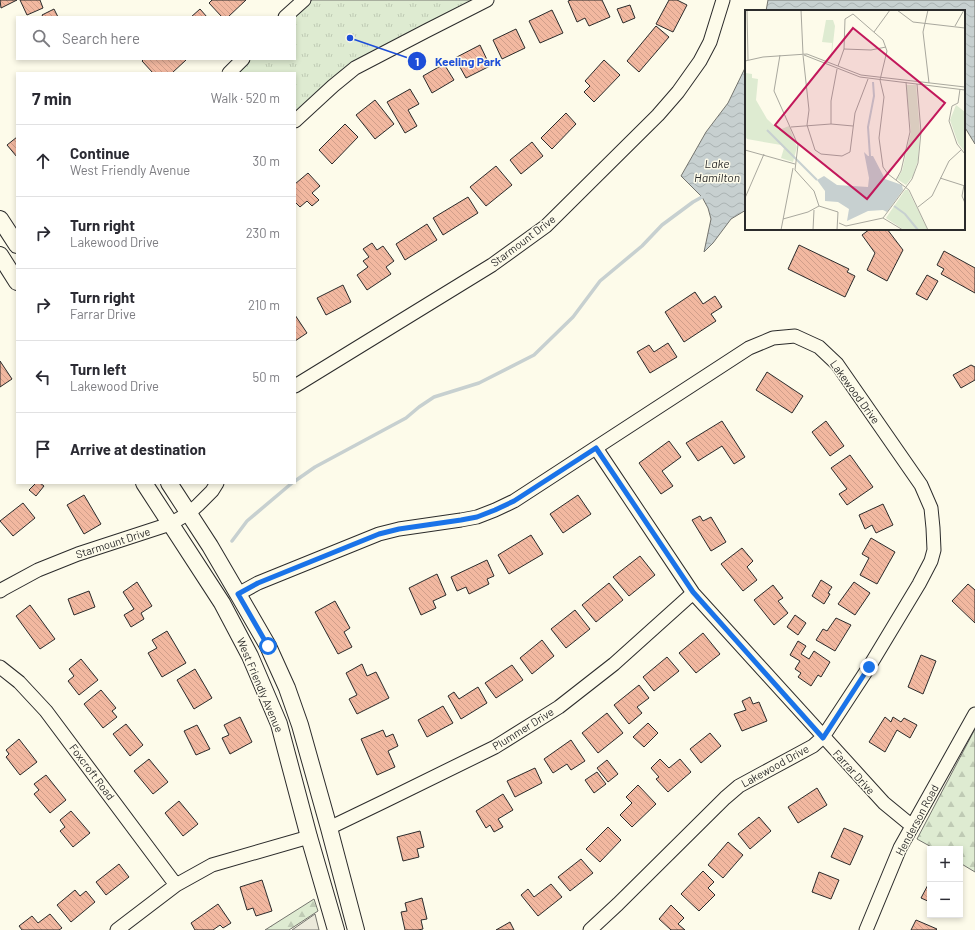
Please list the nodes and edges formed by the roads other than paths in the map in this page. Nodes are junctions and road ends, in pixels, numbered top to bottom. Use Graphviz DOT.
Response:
graph roads {
  1 [pos="304,0"];
  2 [pos="486,0"];
  3 [pos="723,0"];
  4 [pos="286,16"];
  5 [pos="242,60"];
  6 [pos="230,72"];
  7 [pos="296,120"];
  8 [pos="0,219"];
  9 [pos="16,244"];
  10 [pos="0,255"];
  11 [pos="16,280"];
  12 [pos="296,385"];
  13 [pos="596,448"];
  14 [pos="145,484"];
  15 [pos="171,484"];
  16 [pos="216,484"];
  17 [pos="189,513"];
  18 [pos="170,524"];
  19 [pos="0,592"];
  20 [pos="693,592"];
  21 [pos="238,594"];
  22 [pos="0,667"];
  23 [pos="975,714"];
  24 [pos="823,738"];
  25 [pos="912,826"];
  26 [pos="329,828"];
  27 [pos="309,837"];
  28 [pos="176,885"];
  29 [pos="117,930"];
  30 [pos="336,930"];
  31 [pos="356,930"];
  32 [pos="590,930"];
  33 [pos="866,930"];
  1 -- 4 [label="street"];
  2 -- 7 [label="street"];
  3 -- 12 [label="street, Starmount Drive"];
  5 -- 6 [label="street"];
  8 -- 9 [label="main road"];
  10 -- 11 [label="main road"];
  13 -- 20 [label="street, Farrar Drive"];
  13 -- 21 [label="street, Lakewood Drive"];
  13 -- 24 [label="street, Lakewood Drive"];
  14 -- 18 [label="main road, West Friendly Avenue"];
  15 -- 17 [label="main road, West Friendly Avenue"];
  16 -- 17 [label="street, Starmount Drive"];
  17 -- 18 [label="street, Starmount Drive"];
  17 -- 21 [label="main road, West Friendly Avenue"];
  18 -- 19 [label="street, Starmount Drive"];
  18 -- 27 [label="main road, West Friendly Avenue"];
  20 -- 24 [label="street, Farrar Drive"];
  20 -- 26 [label="street, Plummer Drive"];
  21 -- 26 [label="main road, West Friendly Avenue"];
  22 -- 28 [label="street, Foxcroft Road"];
  23 -- 25 [label="street, Henderson Road"];
  24 -- 25 [label="street, Farrar Drive"];
  24 -- 32 [label="street, Lakewood Drive"];
  25 -- 33 [label="street, Henderson Road"];
  26 -- 31 [label="main road, West Friendly Avenue"];
  27 -- 28 [label="street"];
  27 -- 30 [label="main road, West Friendly Avenue"];
  28 -- 29 [label="street"];
}
